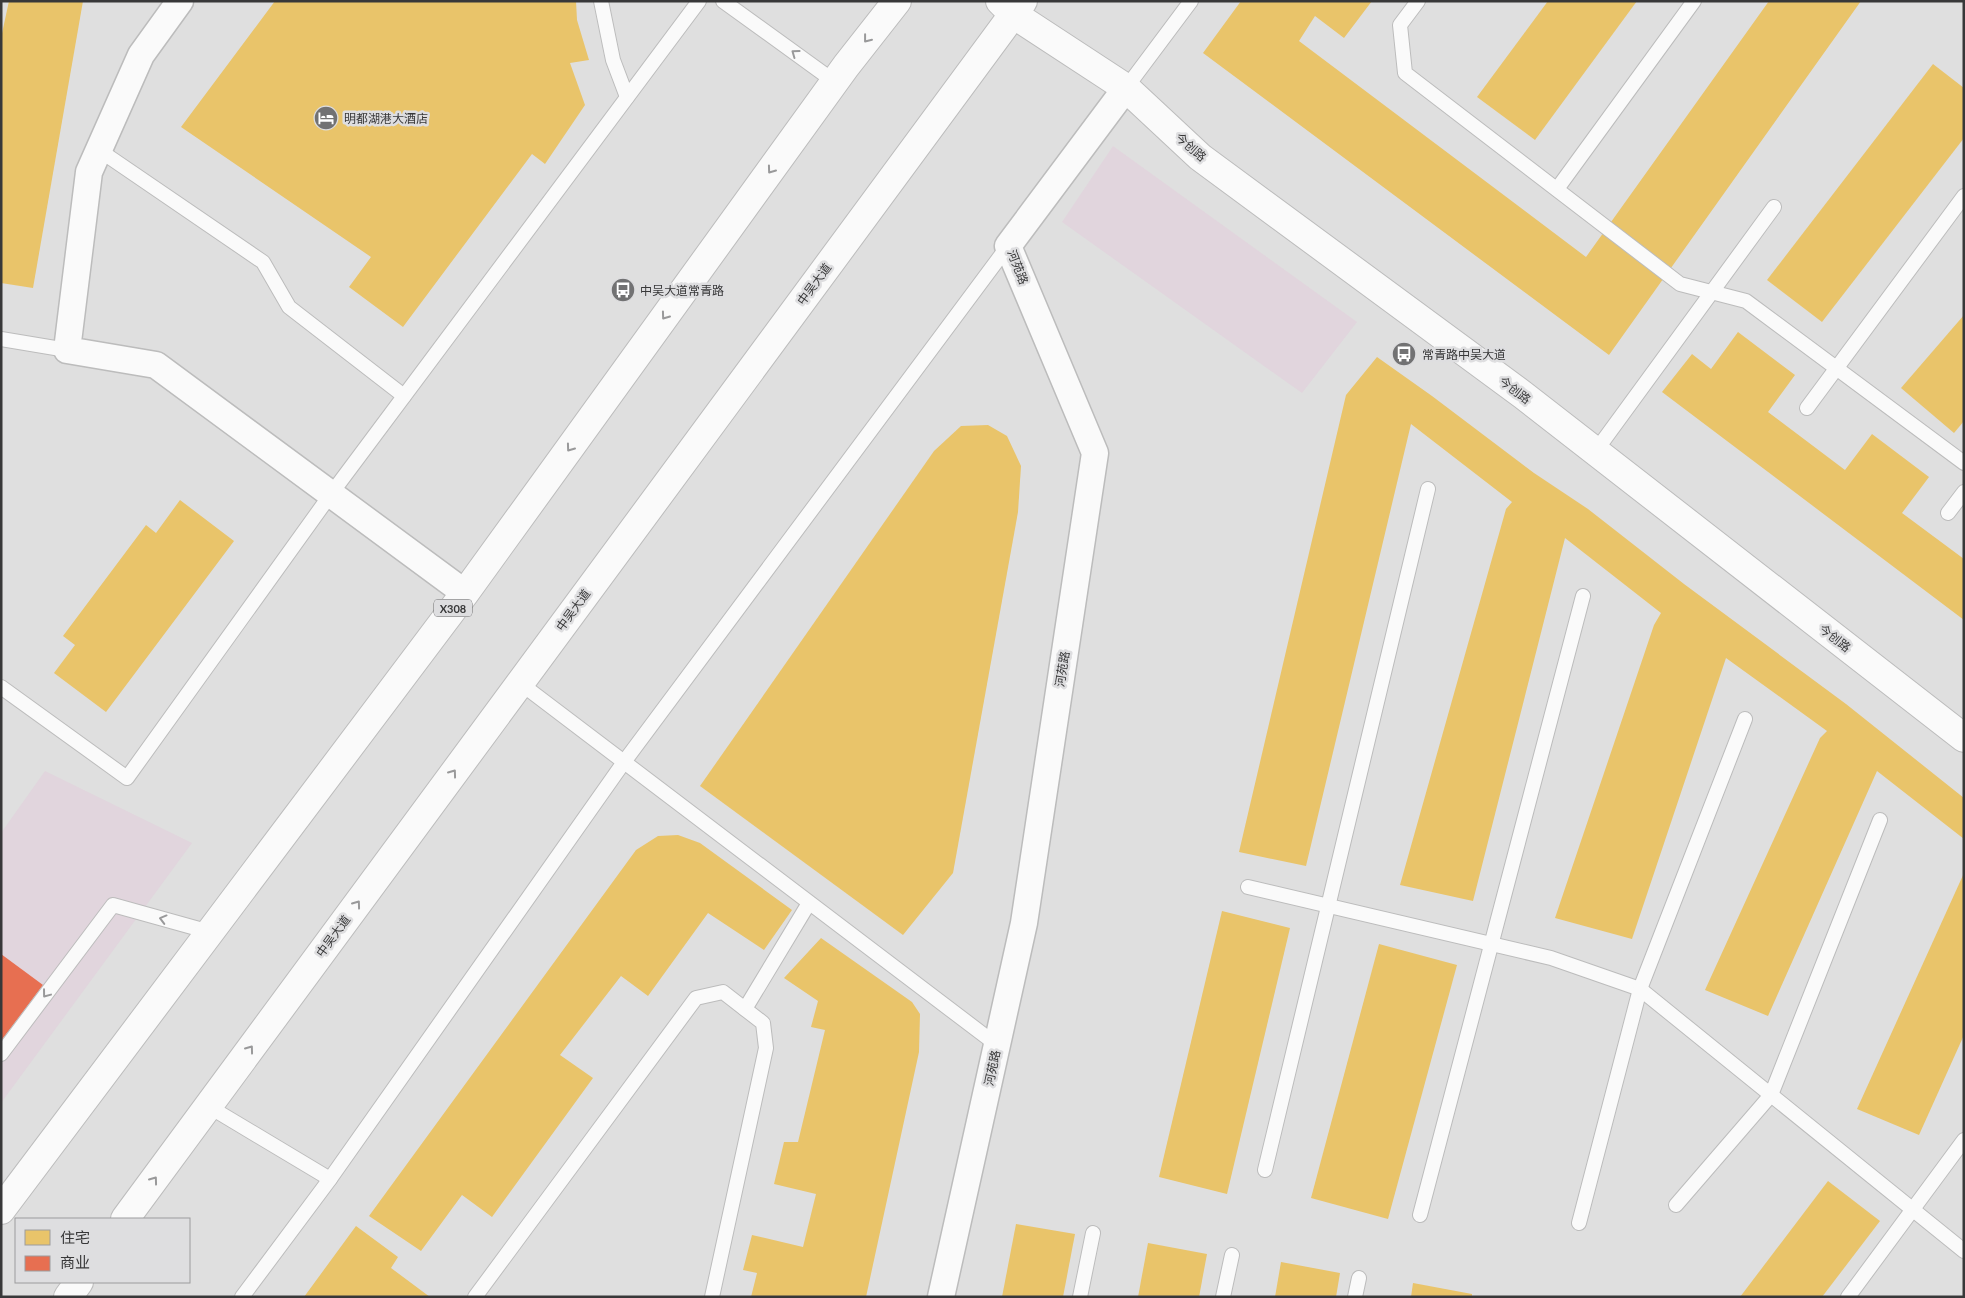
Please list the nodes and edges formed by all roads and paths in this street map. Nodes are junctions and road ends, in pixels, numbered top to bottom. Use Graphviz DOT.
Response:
graph roads {
  1 [pos="180,1"];
  2 [pos="602,1"];
  3 [pos="699,1"];
  4 [pos="723,1"];
  5 [pos="898,1"];
  6 [pos="979,1"];
  7 [pos="1191,1"];
  8 [pos="1418,1"];
  9 [pos="1694,1"];
  10 [pos="1012,6"];
  11 [pos="835,82"];
  12 [pos="1126,88"];
  13 [pos="627,97"];
  14 [pos="99,150"];
  15 [pos="1557,189"];
  16 [pos="1964,196"];
  17 [pos="1774,207"];
  18 [pos="1008,246"];
  19 [pos="1712,292"];
  20 [pos="1,339"];
  21 [pos="67,350"];
  22 [pos="1836,369"];
  23 [pos="404,396"];
  24 [pos="1807,408"];
  25 [pos="1595,452"];
  26 [pos="1964,463"];
  27 [pos="1428,489"];
  28 [pos="1964,492"];
  29 [pos="331,494"];
  30 [pos="1948,512"];
  31 [pos="465,593"];
  32 [pos="1583,596"];
  33 [pos="520,683"];
  34 [pos="1,687"];
  35 [pos="1745,719"];
  36 [pos="1964,738"];
  37 [pos="624,762"];
  38 [pos="1880,820"];
  39 [pos="1248,886"];
  40 [pos="810,903"];
  41 [pos="1329,905"];
  42 [pos="210,932"];
  43 [pos="1492,944"];
  44 [pos="1640,989"];
  45 [pos="744,1009"];
  46 [pos="997,1044"];
  47 [pos="1,1054"];
  48 [pos="1771,1095"];
  49 [pos="208,1106"];
  50 [pos="1964,1140"];
  51 [pos="1265,1170"];
  52 [pos="330,1179"];
  53 [pos="1676,1206"];
  54 [pos="1,1210"];
  55 [pos="1912,1210"];
  56 [pos="1420,1215"];
  57 [pos="126,1218"];
  58 [pos="1578,1223"];
  59 [pos="1093,1234"];
  60 [pos="1964,1251"];
  61 [pos="1232,1255"];
  62 [pos="1359,1278"];
  63 [pos="78,1283"];
  64 [pos="68,1297"];
  65 [pos="242,1297"];
  66 [pos="475,1297"];
  67 [pos="712,1297"];
  68 [pos="941,1297"];
  69 [pos="1080,1297"];
  70 [pos="1223,1297"];
  71 [pos="1356,1297"];
  72 [pos="1848,1297"];
  1 -- 14 [label="street"];
  2 -- 13 [label="lane"];
  3 -- 13 [label="lane"];
  11 -- 4 [label="lane, one-way"];
  5 -- 11 [label="main road, X308, one-way"];
  6 -- 10 [label="main road, 今创路"];
  7 -- 12 [label="lane"];
  8 -- 15 [label="lane"];
  9 -- 15 [label="lane"];
  10 -- 12 [label="main road, 今创路"];
  10 -- 33 [label="main road, 中吴大道"];
  11 -- 31 [label="main road, X308, one-way"];
  12 -- 18 [label="street, 河苑路"];
  12 -- 25 [label="main road, 今创路"];
  13 -- 23 [label="lane"];
  14 -- 21 [label="street"];
  14 -- 23 [label="lane"];
  15 -- 19 [label="lane"];
  16 -- 22 [label="lane"];
  17 -- 19 [label="lane"];
  18 -- 37 [label="lane"];
  18 -- 46 [label="street, 河苑路"];
  19 -- 22 [label="lane"];
  19 -- 25 [label="lane"];
  20 -- 21 [label="lane"];
  21 -- 29 [label="street"];
  22 -- 24 [label="lane"];
  22 -- 26 [label="lane"];
  23 -- 29 [label="lane"];
  25 -- 36 [label="main road, 今创路"];
  27 -- 41 [label="lane"];
  28 -- 30 [label="lane"];
  29 -- 31 [label="street"];
  29 -- 34 [label="lane"];
  31 -- 42 [label="main road, X308"];
  32 -- 43 [label="lane"];
  33 -- 37 [label="lane"];
  49 -- 33 [label="main road, 中吴大道, one-way"];
  35 -- 44 [label="lane"];
  37 -- 40 [label="lane"];
  37 -- 52 [label="lane"];
  38 -- 48 [label="lane"];
  39 -- 41 [label="lane"];
  40 -- 45 [label="lane"];
  40 -- 46 [label="lane"];
  41 -- 43 [label="lane"];
  41 -- 51 [label="lane"];
  42 -- 47 [label="lane, one-way"];
  42 -- 54 [label="main road, X308"];
  43 -- 44 [label="lane"];
  43 -- 56 [label="lane"];
  44 -- 48 [label="lane"];
  44 -- 58 [label="lane"];
  45 -- 66 [label="lane"];
  45 -- 67 [label="lane"];
  46 -- 68 [label="street, 河苑路"];
  48 -- 53 [label="lane"];
  48 -- 55 [label="lane"];
  49 -- 52 [label="lane"];
  57 -- 49 [label="main road, 中吴大道, one-way"];
  50 -- 55 [label="lane"];
  52 -- 65 [label="lane"];
  55 -- 60 [label="lane"];
  55 -- 72 [label="lane"];
  59 -- 69 [label="lane"];
  61 -- 70 [label="lane"];
  62 -- 71 [label="lane"];
  63 -- 64 [label="main road"];
}
